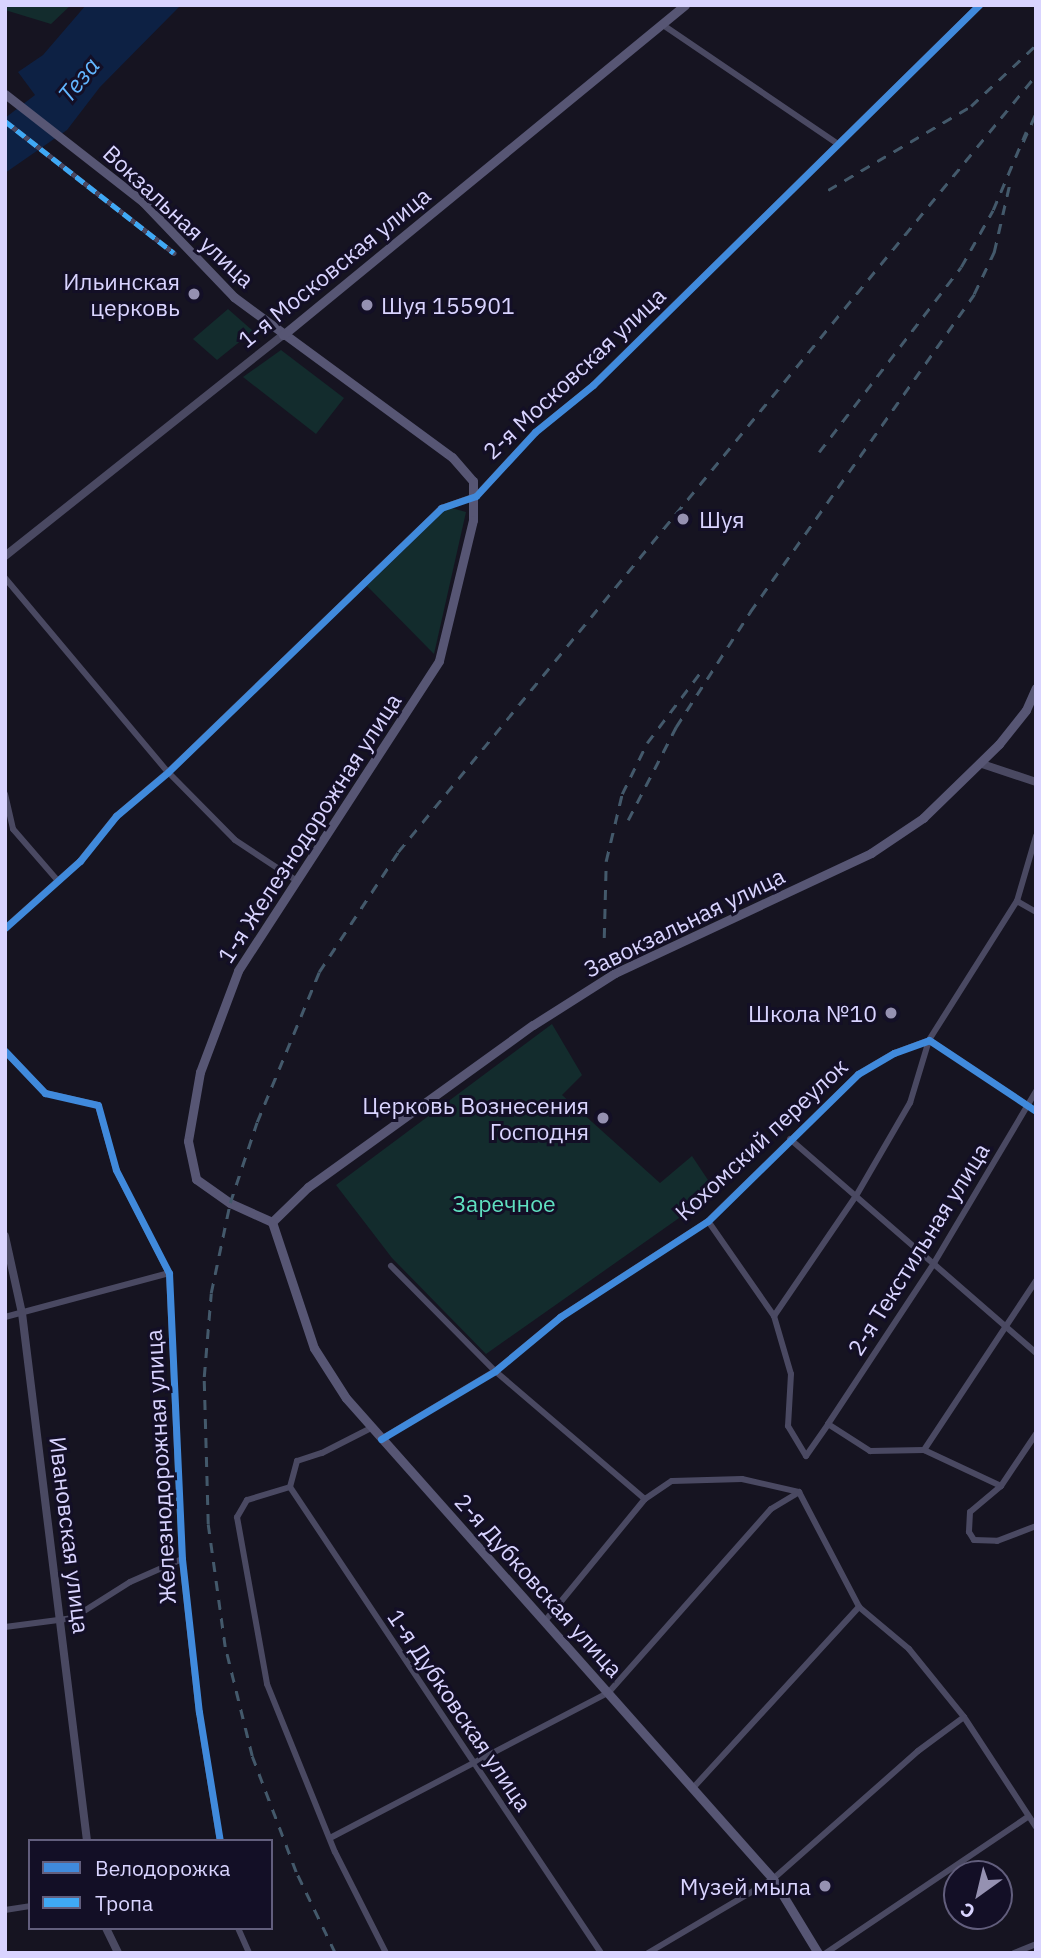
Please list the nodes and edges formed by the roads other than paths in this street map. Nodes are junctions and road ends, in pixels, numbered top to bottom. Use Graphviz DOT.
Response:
graph roads {
  1 [pos="685,5"];
  2 [pos="979,5"];
  3 [pos="663,25"];
  4 [pos="5,94"];
  5 [pos="5,121"];
  6 [pos="838,144"];
  7 [pos="174,253"];
  8 [pos="282,335"];
  9 [pos="476,496"];
  10 [pos="5,556"];
  11 [pos="5,578"];
  12 [pos="1036,688"];
  13 [pos="982,764"];
  14 [pos="168,772"];
  15 [pos="1036,782"];
  16 [pos="5,794"];
  17 [pos="1036,836"];
  18 [pos="58,881"];
  19 [pos="296,881"];
  20 [pos="1017,901"];
  21 [pos="1036,912"];
  22 [pos="5,928"];
  23 [pos="929,1040"];
  24 [pos="5,1051"];
  25 [pos="1036,1091"];
  26 [pos="1027,1106"];
  27 [pos="1036,1111"];
  28 [pos="790,1139"];
  29 [pos="856,1196"];
  30 [pos="272,1222"];
  31 [pos="708,1222"];
  32 [pos="5,1236"];
  33 [pos="934,1263"];
  34 [pos="391,1266"];
  35 [pos="169,1273"];
  36 [pos="1036,1281"];
  37 [pos="22,1313"];
  38 [pos="774,1316"];
  39 [pos="5,1317"];
  40 [pos="1008,1328"];
  41 [pos="1036,1353"];
  42 [pos="495,1371"];
  43 [pos="828,1424"];
  44 [pos="371,1428"];
  45 [pos="1036,1434"];
  46 [pos="381,1439"];
  47 [pos="924,1450"];
  48 [pos="1001,1486"];
  49 [pos="290,1487"];
  50 [pos="799,1492"];
  51 [pos="645,1499"];
  52 [pos="1036,1526"];
  53 [pos="182,1559"];
  54 [pos="859,1607"];
  55 [pos="61,1620"];
  56 [pos="545,1621"];
  57 [pos="5,1627"];
  58 [pos="609,1692"];
  59 [pos="964,1717"];
  60 [pos="475,1762"];
  61 [pos="693,1788"];
  62 [pos="1028,1817"];
  63 [pos="1036,1827"];
  64 [pos="330,1838"];
  65 [pos="87,1839"];
  66 [pos="220,1839"];
  67 [pos="773,1879"];
  68 [pos="28,1906"];
  69 [pos="5,1910"];
  70 [pos="107,1930"];
  71 [pos="240,1930"];
  72 [pos="1036,1944"];
  73 [pos="118,1953"];
  74 [pos="249,1953"];
  75 [pos="386,1953"];
  76 [pos="601,1953"];
  77 [pos="648,1953"];
  78 [pos="818,1953"];
  79 [pos="826,1953"];
  80 [pos="1014,1953"];
  1 -- 3 [label="main road, 1-я Московская улица"];
  2 -- 6 [label="street, 2-я Московская улица"];
  3 -- 6 [label="street"];
  3 -- 8 [label="main road, 1-я Московская улица"];
  4 -- 8 [label="main road, Вокзальная улица"];
  5 -- 7 [label="street"];
  6 -- 9 [label="street, 2-я Московская улица"];
  8 -- 9 [label="main road, Вокзальная улица"];
  8 -- 10 [label="street, 1-я Московская улица"];
  9 -- 14 [label="street, 2-я Московская улица"];
  9 -- 19 [label="main road, 1-я Железнодорожная улица"];
  11 -- 14 [label="street"];
  12 -- 13 [label="main road, Завокзальная улица"];
  13 -- 15 [label="street"];
  13 -- 30 [label="main road, Завокзальная улица"];
  14 -- 18 [label="street, 2-я Московская улица"];
  14 -- 19 [label="street"];
  16 -- 18 [label="street"];
  17 -- 20 [label="street"];
  18 -- 22 [label="street, 2-я Московская улица"];
  19 -- 30 [label="main road, 1-я Железнодорожная улица"];
  20 -- 21 [label="street"];
  20 -- 23 [label="street"];
  23 -- 26 [label="street"];
  23 -- 28 [label="street, Кохомский переулок"];
  23 -- 29 [label="street"];
  24 -- 35 [label="street, Железнодорожная улица"];
  25 -- 26 [label="street, 2-я Текстильная улица"];
  26 -- 27 [label="street"];
  26 -- 33 [label="street, 2-я Текстильная улица"];
  28 -- 29 [label="street"];
  28 -- 31 [label="street, Кохомский переулок"];
  29 -- 33 [label="street"];
  29 -- 38 [label="street"];
  30 -- 44 [label="main road, 2-я Дубковская улица"];
  31 -- 38 [label="street"];
  31 -- 42 [label="street, Кохомский переулок"];
  32 -- 37 [label="street, Ивановская улица"];
  33 -- 40 [label="street"];
  33 -- 43 [label="street, 2-я Текстильная улица"];
  34 -- 42 [label="street"];
  35 -- 37 [label="street"];
  35 -- 53 [label="street, Железнодорожная улица"];
  36 -- 40 [label="street"];
  37 -- 39 [label="street"];
  37 -- 55 [label="street, Ивановская улица"];
  38 -- 43 [label="street, 2-я Текстильная улица"];
  40 -- 41 [label="street"];
  40 -- 47 [label="street"];
  42 -- 46 [label="street, Кохомский переулок"];
  42 -- 51 [label="street"];
  43 -- 47 [label="street"];
  44 -- 46 [label="main road, 2-я Дубковская улица"];
  44 -- 49 [label="street"];
  45 -- 48 [label="street"];
  46 -- 56 [label="main road, 2-я Дубковская улица"];
  47 -- 48 [label="street"];
  48 -- 52 [label="street"];
  49 -- 60 [label="street, 1-я Дубковская улица"];
  49 -- 64 [label="street"];
  50 -- 51 [label="street"];
  50 -- 54 [label="street"];
  50 -- 58 [label="street"];
  51 -- 56 [label="street"];
  53 -- 55 [label="street"];
  53 -- 66 [label="street, Железнодорожная улица"];
  54 -- 59 [label="street"];
  54 -- 61 [label="street"];
  55 -- 57 [label="street"];
  55 -- 65 [label="street, Ивановская улица"];
  56 -- 58 [label="main road, 2-я Дубковская улица"];
  58 -- 60 [label="street"];
  58 -- 61 [label="main road, 2-я Дубковская улица"];
  59 -- 62 [label="street"];
  59 -- 67 [label="street"];
  60 -- 64 [label="street"];
  60 -- 76 [label="street, 1-я Дубковская улица"];
  61 -- 67 [label="main road, 2-я Дубковская улица"];
  62 -- 63 [label="street"];
  62 -- 79 [label="street"];
  64 -- 75 [label="street"];
  67 -- 77 [label="street"];
  67 -- 78 [label="main road, 2-я Дубковская улица"];
  68 -- 69 [label="street"];
  70 -- 73 [label="street"];
  71 -- 74 [label="street"];
  72 -- 80 [label="street"];
}
